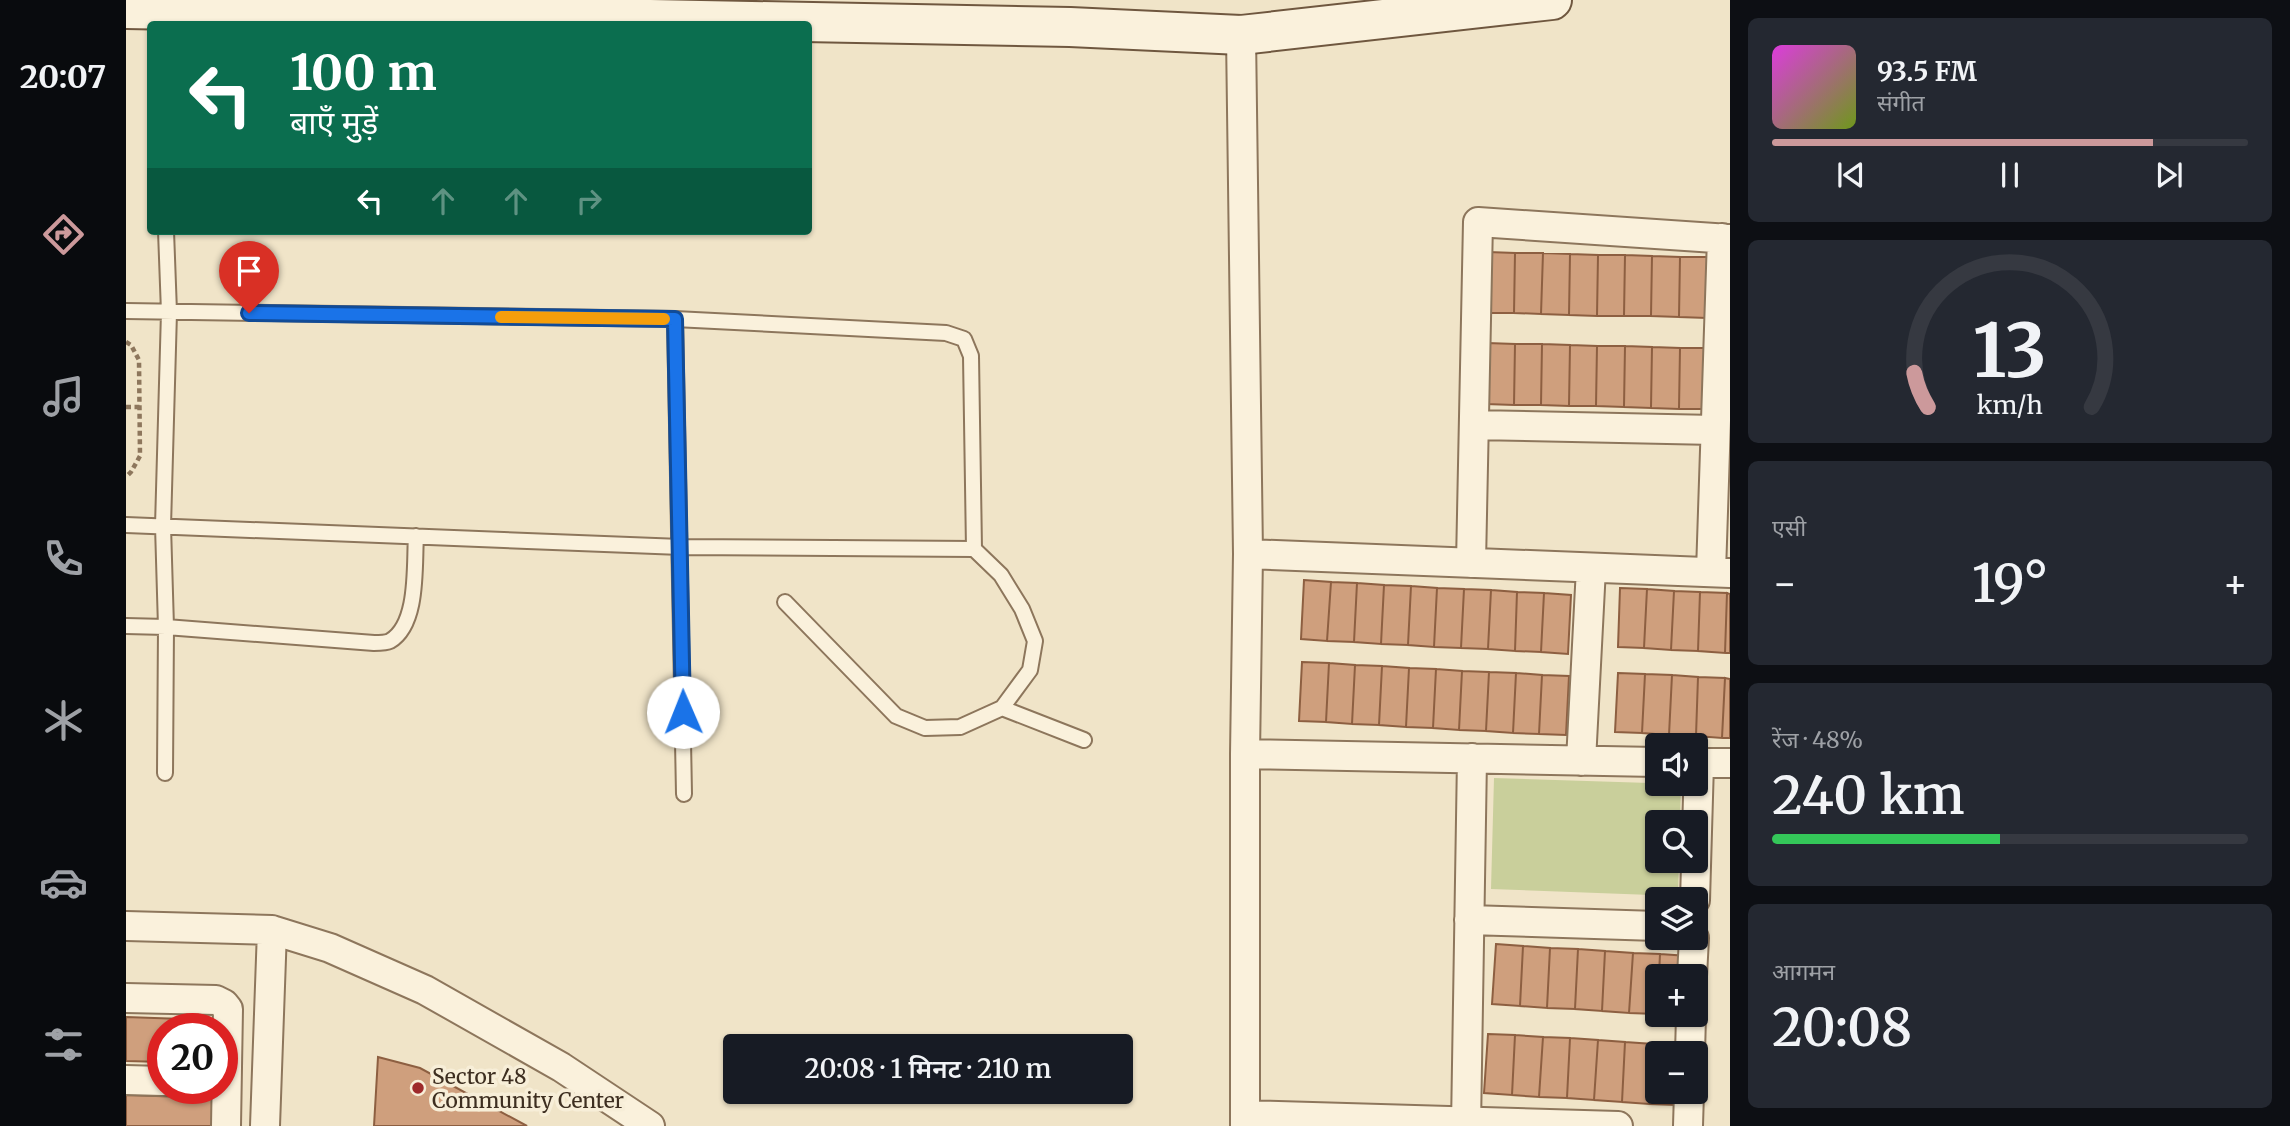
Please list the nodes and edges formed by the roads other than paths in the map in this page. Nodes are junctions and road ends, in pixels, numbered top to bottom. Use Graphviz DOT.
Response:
graph roads {
  1 [pos="1552,0"];
  2 [pos="146,14"];
  3 [pos="636,21"];
  4 [pos="812,24"];
  5 [pos="1241,35"];
  6 [pos="166,235"];
  7 [pos="1726,238"];
  8 [pos="126,311"];
  9 [pos="169,312"];
  10 [pos="675,319"];
  11 [pos="1474,425"];
  12 [pos="1715,430"];
  13 [pos="126,525"];
  14 [pos="163,526"];
  15 [pos="416,536"];
  16 [pos="681,547"];
  17 [pos="974,549"];
  18 [pos="1248,554"];
  19 [pos="1471,563"];
  20 [pos="1591,568"];
  21 [pos="1720,573"];
  22 [pos="785,602"];
  23 [pos="126,626"];
  24 [pos="166,627"];
  25 [pos="1002,708"];
  26 [pos="1084,740"];
  27 [pos="1245,754"];
  28 [pos="1472,758"];
  29 [pos="1581,761"];
  30 [pos="1645,762"];
  31 [pos="1708,763"];
  32 [pos="1730,763"];
  33 [pos="166,773"];
  34 [pos="684,794"];
  35 [pos="1697,796"];
  36 [pos="1695,887"];
  37 [pos="1469,920"];
  38 [pos="126,926"];
  39 [pos="1645,926"];
  40 [pos="272,930"];
  41 [pos="126,998"];
  42 [pos="228,1013"];
  43 [pos="126,1080"];
  44 [pos="147,1081"];
  45 [pos="226,1104"];
  46 [pos="1689,1104"];
  47 [pos="1245,1121"];
  48 [pos="1466,1124"];
  49 [pos="226,1126"];
  50 [pos="265,1126"];
  51 [pos="650,1126"];
  52 [pos="1618,1126"];
  53 [pos="1688,1126"];
  1 -- 5 [label="main road"];
  2 -- 3 [label="main road"];
  4 -- 5 [label="main road"];
  5 -- 18 [label="street"];
  6 -- 9 [label="lane"];
  7 -- 11 [label="street"];
  7 -- 12 [label="street"];
  8 -- 9 [label="lane"];
  9 -- 10 [label="lane"];
  9 -- 14 [label="lane"];
  10 -- 16 [label="lane"];
  10 -- 17 [label="lane"];
  11 -- 12 [label="street"];
  11 -- 19 [label="street"];
  12 -- 21 [label="street"];
  13 -- 14 [label="lane"];
  14 -- 15 [label="lane"];
  14 -- 24 [label="lane"];
  15 -- 16 [label="lane"];
  15 -- 24 [label="lane"];
  16 -- 17 [label="lane"];
  16 -- 34 [label="lane"];
  17 -- 25 [label="lane"];
  18 -- 19 [label="street"];
  18 -- 27 [label="street"];
  19 -- 20 [label="street"];
  20 -- 21 [label="street"];
  20 -- 29 [label="street"];
  22 -- 25 [label="lane"];
  23 -- 24 [label="lane"];
  24 -- 33 [label="lane"];
  25 -- 26 [label="lane"];
  27 -- 28 [label="street"];
  27 -- 47 [label="street"];
  28 -- 29 [label="street"];
  28 -- 37 [label="street"];
  29 -- 30 [label="street"];
  31 -- 32 [label="street"];
  35 -- 36 [label="street"];
  37 -- 39 [label="street"];
  37 -- 48 [label="street"];
  38 -- 40 [label="street"];
  40 -- 50 [label="street"];
  40 -- 51 [label="street"];
  41 -- 42 [label="street"];
  43 -- 44 [label="street"];
  45 -- 49 [label="street"];
  46 -- 53 [label="street"];
  47 -- 48 [label="street"];
  48 -- 52 [label="street"];
}
